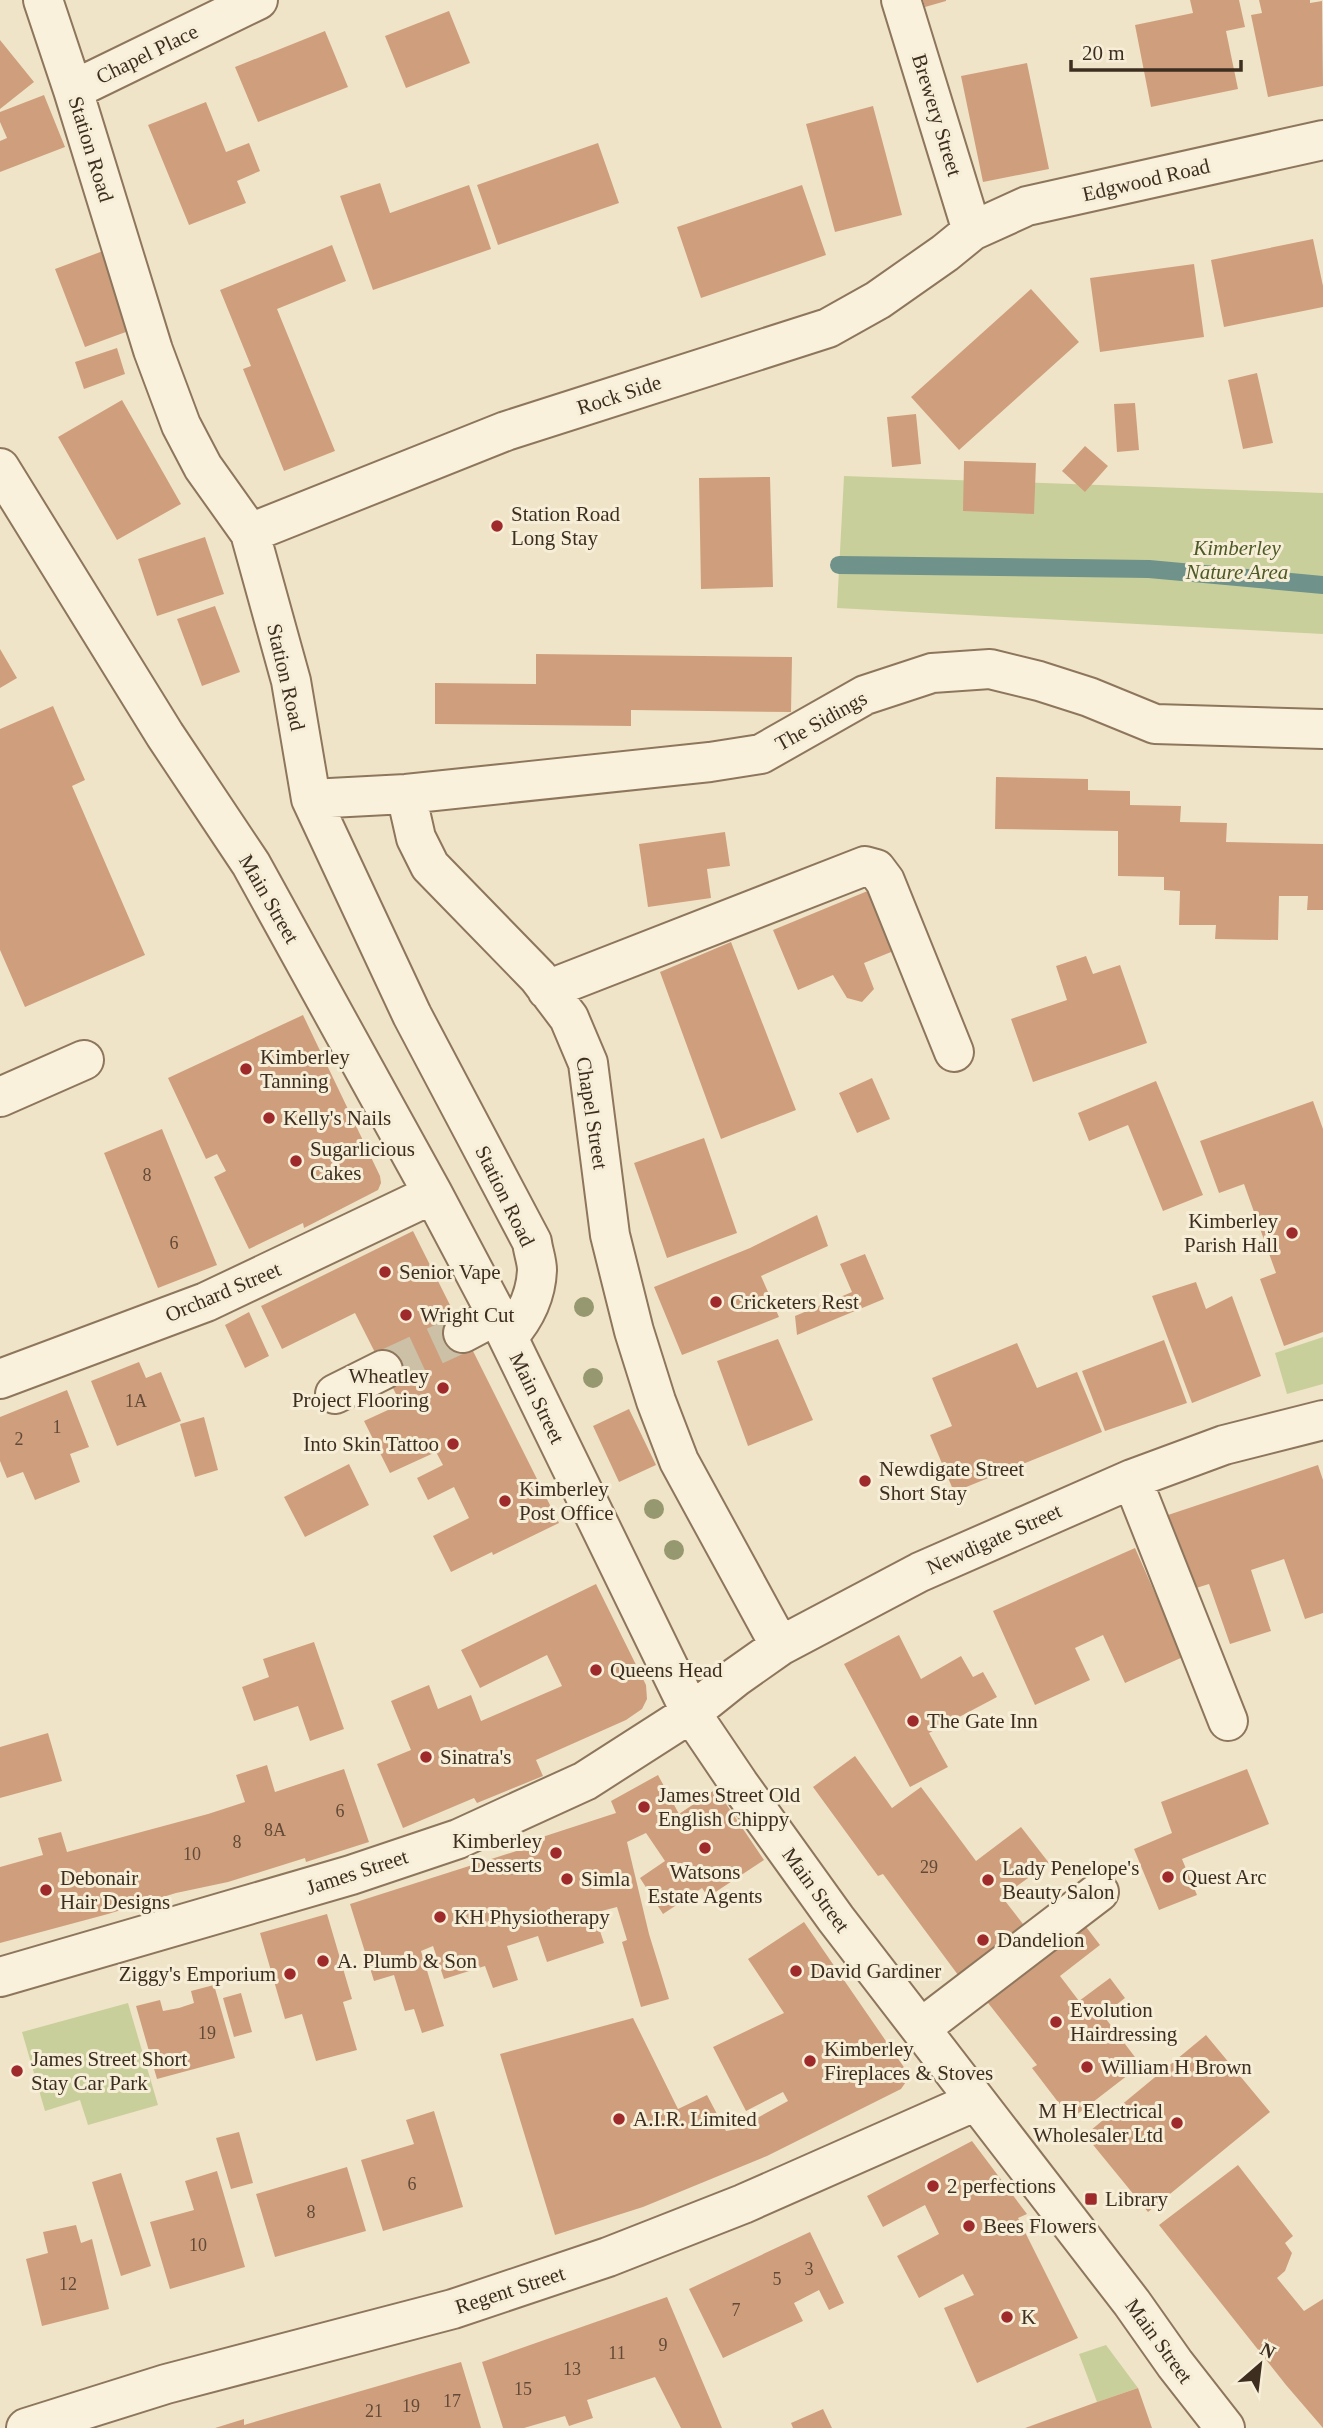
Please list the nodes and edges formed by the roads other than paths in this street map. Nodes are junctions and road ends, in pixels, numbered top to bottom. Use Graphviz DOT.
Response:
graph roads {
  1 [pos="43,0"];
  2 [pos="258,0"];
  3 [pos="901,0"];
  4 [pos="73,90"];
  5 [pos="1323,140"];
  6 [pos="972,230"];
  7 [pos="0,468"];
  8 [pos="250,533"];
  9 [pos="1323,729"];
  10 [pos="406,794"];
  11 [pos="311,799"];
  12 [pos="547,990"];
  13 [pos="954,1052"];
  14 [pos="84,1060"];
  15 [pos="0,1097"];
  16 [pos="433,1194"];
  17 [pos="502,1326"];
  18 [pos="463,1333"];
  19 [pos="383,1370"];
  20 [pos="2,1372"];
  21 [pos="335,1394"];
  22 [pos="1323,1420"];
  23 [pos="1132,1479"];
  24 [pos="780,1646"];
  25 [pos="691,1713"];
  26 [pos="1228,1721"];
  27 [pos="1099,1892"];
  28 [pos="0,1977"];
  29 [pos="921,2028"];
  30 [pos="976,2101"];
  31 [pos="26,2428"];
  32 [pos="1225,2428"];
  1 -- 4 [label="street, Station Road"];
  2 -- 4 [label="street, Chapel Place"];
  3 -- 6 [label="street, Brewery Street"];
  4 -- 8 [label="street, Station Road"];
  5 -- 6 [label="street, Edgwood Road"];
  6 -- 8 [label="street, Rock Side"];
  7 -- 16 [label="street, Main Street"];
  8 -- 11 [label="street, Station Road"];
  9 -- 10 [label="street, The Sidings"];
  10 -- 11 [label="street, The Sidings"];
  10 -- 12 [label="street, Chapel Street"];
  11 -- 17 [label="street, Station Road"];
  12 -- 13 [label="street"];
  12 -- 24 [label="street, Chapel Street"];
  14 -- 15 [label="street"];
  16 -- 17 [label="street, Main Street"];
  16 -- 20 [label="street, Orchard Street"];
  17 -- 18 [label="street"];
  17 -- 25 [label="street, Main Street"];
  19 -- 21 [label="street"];
  22 -- 23 [label="street, Newdigate Street"];
  23 -- 24 [label="street, Newdigate Street"];
  23 -- 26 [label="street"];
  24 -- 25 [label="street, Newdigate Street"];
  25 -- 28 [label="street, James Street"];
  25 -- 29 [label="street, Main Street"];
  27 -- 29 [label="street"];
  29 -- 30 [label="street, Main Street"];
  30 -- 31 [label="street, Regent Street"];
  30 -- 32 [label="street, Main Street"];
}
